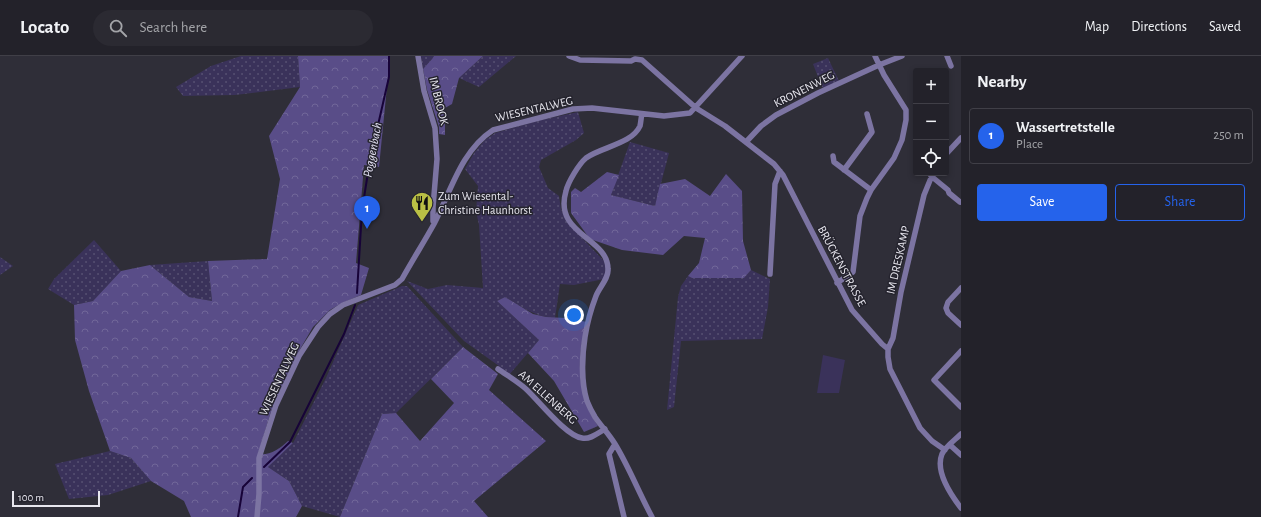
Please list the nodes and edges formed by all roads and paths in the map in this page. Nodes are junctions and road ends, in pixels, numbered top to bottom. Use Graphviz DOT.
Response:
graph roads {
  1 [pos="418,56"];
  2 [pos="569,56"];
  3 [pos="742,56"];
  4 [pos="875,56"];
  5 [pos="902,56"];
  6 [pos="947,56"];
  7 [pos="879,65"];
  8 [pos="951,66"];
  9 [pos="696,108"];
  10 [pos="642,114"];
  11 [pos="867,114"];
  12 [pos="961,138"];
  13 [pos="746,142"];
  14 [pos="949,151"];
  15 [pos="833,156"];
  16 [pos="844,170"];
  17 [pos="780,171"];
  18 [pos="932,176"];
  19 [pos="933,176"];
  20 [pos="871,190"];
  21 [pos="960,202"];
  22 [pos="434,224"];
  23 [pos="770,274"];
  24 [pos="837,283"];
  25 [pos="961,288"];
  26 [pos="961,325"];
  27 [pos="888,349"];
  28 [pos="961,351"];
  29 [pos="498,369"];
  30 [pos="961,407"];
  31 [pos="605,429"];
  32 [pos="961,434"];
  33 [pos="615,444"];
  34 [pos="950,445"];
  35 [pos="945,450"];
  36 [pos="961,455"];
  37 [pos="961,508"];
  38 [pos="257,517"];
  39 [pos="624,517"];
  40 [pos="652,517"];
  1 -- 22 [label="street, IM BROOK"];
  2 -- 9 [label="street, BRÜCKENSTRASSE"];
  3 -- 9 [label="street"];
  4 -- 7 [label="street"];
  5 -- 7 [label="street, KRONENWEG"];
  6 -- 8 [label="street"];
  7 -- 13 [label="street, KRONENWEG"];
  7 -- 20 [label="street"];
  9 -- 10 [label="street, WIESENTALWEG"];
  9 -- 13 [label="street, BRÜCKENSTRASSE"];
  10 -- 22 [label="street, WIESENTALWEG"];
  10 -- 31 [label="street, AM ELLENBERG"];
  11 -- 16 [label="street"];
  12 -- 14 [label="street"];
  13 -- 17 [label="street, BRÜCKENSTRASSE"];
  15 -- 16 [label="street"];
  16 -- 20 [label="street"];
  17 -- 23 [label="street"];
  17 -- 24 [label="street, BRÜCKENSTRASSE"];
  18 -- 27 [label="street, IM DRESKAMP"];
  19 -- 21 [label="street, IM DRESKAMP"];
  20 -- 24 [label="street"];
  22 -- 38 [label="street, WIESENTALWEG"];
  24 -- 27 [label="street, BRÜCKENSTRASSE"];
  25 -- 26 [label="street"];
  27 -- 35 [label="street"];
  28 -- 30 [label="street"];
  29 -- 31 [label="street, AM ELLENBERG"];
  31 -- 33 [label="street, AM ELLENBERG"];
  32 -- 34 [label="street"];
  33 -- 39 [label="street"];
  33 -- 40 [label="street, AM ELLENBERG"];
  34 -- 35 [label="street"];
  34 -- 36 [label="street"];
  35 -- 37 [label="street"];
}
